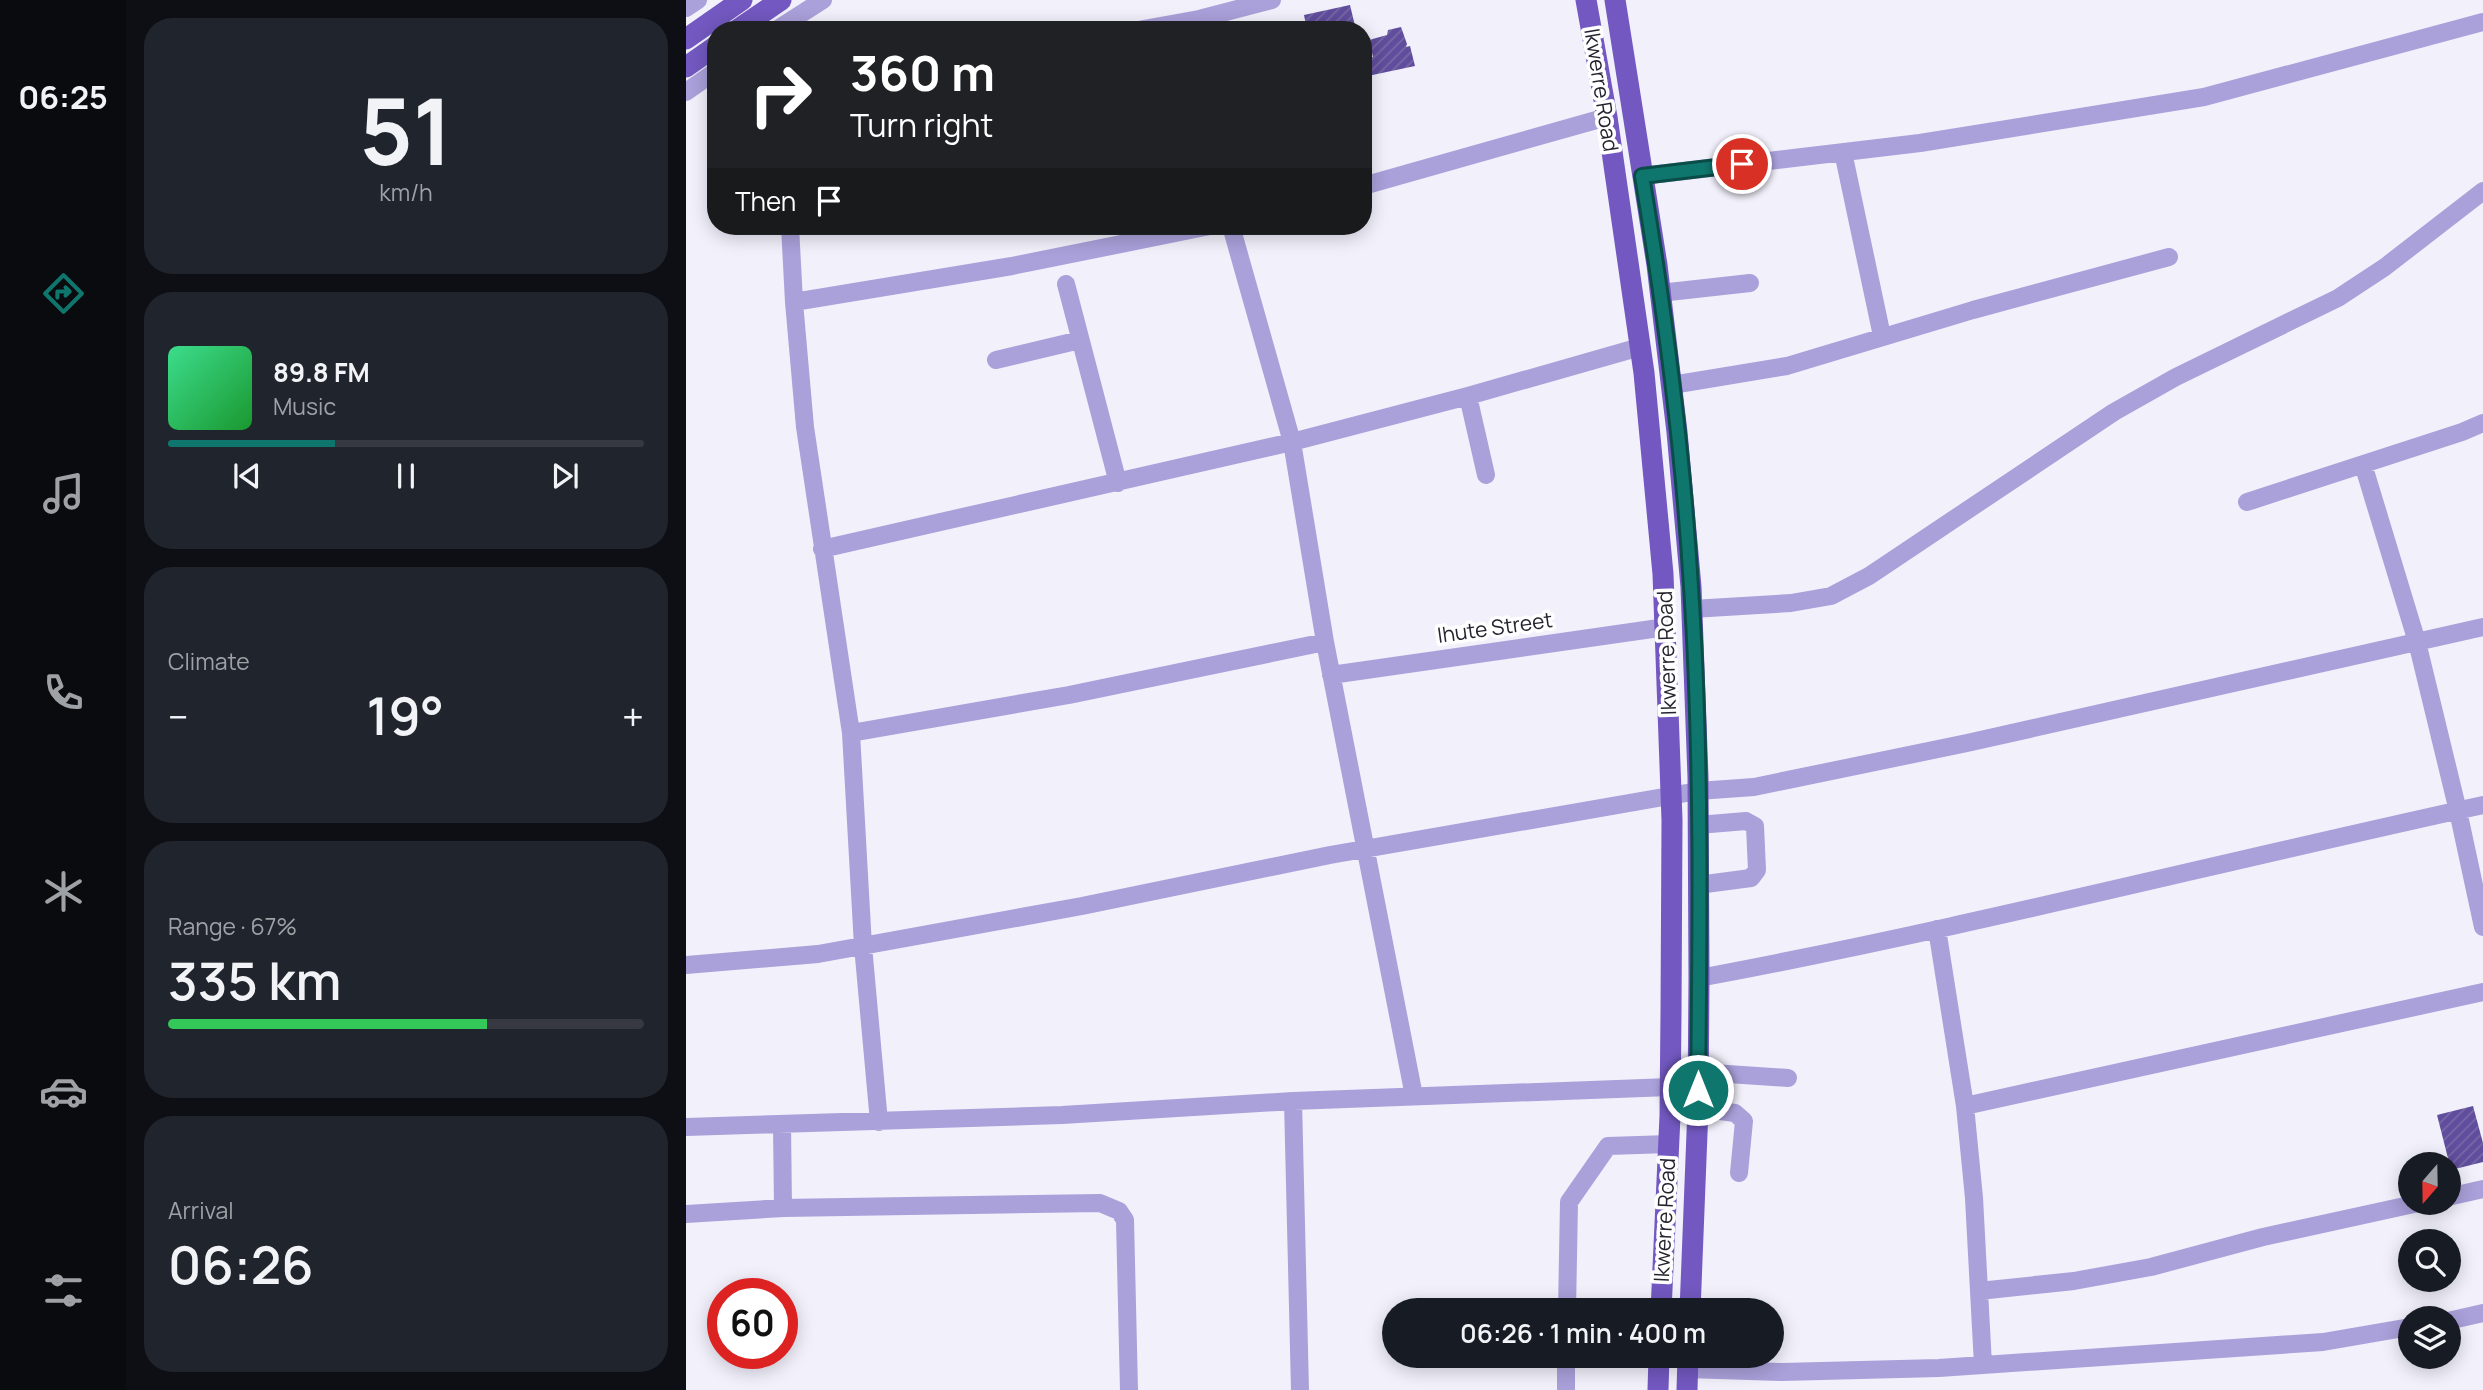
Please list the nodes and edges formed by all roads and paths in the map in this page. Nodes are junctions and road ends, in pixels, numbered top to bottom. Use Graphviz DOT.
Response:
graph roads {
  1 [pos="698,0"];
  2 [pos="743,0"];
  3 [pos="781,0"];
  4 [pos="823,0"];
  5 [pos="1272,0"];
  6 [pos="1586,0"];
  7 [pos="1615,0"];
  8 [pos="686,8"];
  9 [pos="712,21"];
  10 [pos="750,21"];
  11 [pos="790,21"];
  12 [pos="1203,21"];
  13 [pos="2483,22"];
  14 [pos="707,25"];
  15 [pos="686,39"];
  16 [pos="707,52"];
  17 [pos="686,67"];
  18 [pos="707,77"];
  19 [pos="686,92"];
  20 [pos="1607,117"];
  21 [pos="1843,152"];
  22 [pos="1642,176"];
  23 [pos="1372,183"];
  24 [pos="2483,191"];
  25 [pos="790,235"];
  26 [pos="1165,235"];
  27 [pos="1234,235"];
  28 [pos="2169,257"];
  29 [pos="1749,283"];
  30 [pos="1066,285"];
  31 [pos="1660,293"];
  32 [pos="794,302"];
  33 [pos="1882,336"];
  34 [pos="1080,340"];
  35 [pos="1640,347"];
  36 [pos="996,360"];
  37 [pos="1671,385"];
  38 [pos="1468,396"];
  39 [pos="2483,423"];
  40 [pos="1292,442"];
  41 [pos="2363,464"];
  42 [pos="1486,475"];
  43 [pos="1118,483"];
  44 [pos="2247,502"];
  45 [pos="822,549"];
  46 [pos="1692,609"];
  47 [pos="1666,627"];
  48 [pos="2483,627"];
  49 [pos="1325,642"];
  50 [pos="2417,642"];
  51 [pos="1331,675"];
  52 [pos="851,733"];
  53 [pos="1699,791"];
  54 [pos="1671,797"];
  55 [pos="2483,806"];
  56 [pos="2458,811"];
  57 [pos="1698,825"];
  58 [pos="1366,848"];
  59 [pos="1699,885"];
  60 [pos="2483,927"];
  61 [pos="1937,929"];
  62 [pos="863,946"];
  63 [pos="686,963"];
  64 [pos="1699,978"];
  65 [pos="2483,992"];
  66 [pos="1699,1072"];
  67 [pos="1788,1078"];
  68 [pos="1671,1087"];
  69 [pos="1413,1096"];
  70 [pos="1293,1101"];
  71 [pos="1965,1106"];
  72 [pos="1698,1108"];
  73 [pos="879,1122"];
  74 [pos="782,1124"];
  75 [pos="686,1127"];
  76 [pos="1669,1144"];
  77 [pos="1739,1173"];
  78 [pos="2483,1189"];
  79 [pos="2461,1194"];
  80 [pos="2398,1207"];
  81 [pos="783,1208"];
  82 [pos="686,1213"];
  83 [pos="1979,1291"];
  84 [pos="1567,1298"];
  85 [pos="1662,1298"];
  86 [pos="1691,1298"];
  87 [pos="2483,1313"];
  88 [pos="2461,1318"];
  89 [pos="2398,1330"];
  90 [pos="1983,1365"];
  91 [pos="1566,1368"];
  92 [pos="1659,1368"];
  93 [pos="1687,1372"];
  94 [pos="1129,1390"];
  95 [pos="1300,1390"];
  96 [pos="1566,1390"];
  97 [pos="1658,1390"];
  1 -- 8 [label="street"];
  2 -- 9 [label="main road"];
  3 -- 10 [label="main road"];
  4 -- 11 [label="street"];
  5 -- 12 [label="street"];
  6 -- 20 [label="main road, Ikwerre Road"];
  7 -- 22 [label="main road, Ikwerre Road"];
  13 -- 21 [label="street"];
  14 -- 15 [label="main road"];
  16 -- 17 [label="main road"];
  18 -- 19 [label="street"];
  20 -- 23 [label="street"];
  20 -- 35 [label="main road, Ikwerre Road"];
  21 -- 22 [label="street"];
  21 -- 33 [label="street"];
  22 -- 31 [label="main road, Ikwerre Road"];
  24 -- 46 [label="street"];
  25 -- 32 [label="street"];
  26 -- 32 [label="street"];
  27 -- 40 [label="street"];
  28 -- 33 [label="street"];
  29 -- 31 [label="street"];
  30 -- 34 [label="street"];
  31 -- 37 [label="main road, Ikwerre Road"];
  32 -- 45 [label="street"];
  33 -- 37 [label="street"];
  34 -- 36 [label="street"];
  34 -- 43 [label="street"];
  35 -- 38 [label="street"];
  35 -- 47 [label="main road, Ikwerre Road"];
  37 -- 46 [label="main road, Ikwerre Road"];
  38 -- 40 [label="street"];
  38 -- 42 [label="street"];
  39 -- 41 [label="street"];
  40 -- 43 [label="street"];
  40 -- 49 [label="street"];
  41 -- 44 [label="street"];
  41 -- 50 [label="street"];
  43 -- 45 [label="street"];
  45 -- 52 [label="street"];
  46 -- 53 [label="main road, Ikwerre Road"];
  47 -- 51 [label="street, Ihute Street"];
  47 -- 54 [label="main road, Ikwerre Road"];
  48 -- 50 [label="street"];
  49 -- 51 [label="street"];
  49 -- 52 [label="street"];
  50 -- 53 [label="street"];
  50 -- 56 [label="street"];
  51 -- 58 [label="street"];
  52 -- 62 [label="street"];
  53 -- 54 [label="street"];
  53 -- 57 [label="main road, Ikwerre Road"];
  54 -- 58 [label="street"];
  54 -- 68 [label="main road, Ikwerre Road"];
  55 -- 56 [label="street"];
  56 -- 60 [label="street"];
  56 -- 61 [label="street"];
  57 -- 59 [label="main road, Ikwerre Road"];
  57 -- 59 [label="street"];
  58 -- 62 [label="street"];
  58 -- 69 [label="street"];
  59 -- 64 [label="main road, Ikwerre Road"];
  61 -- 64 [label="street"];
  61 -- 71 [label="street"];
  62 -- 63 [label="street"];
  62 -- 73 [label="street"];
  64 -- 66 [label="main road, Ikwerre Road"];
  65 -- 71 [label="street"];
  66 -- 67 [label="street"];
  66 -- 72 [label="main road, Ikwerre Road"];
  68 -- 69 [label="street"];
  68 -- 76 [label="main road, Ikwerre Road"];
  69 -- 70 [label="street"];
  70 -- 73 [label="street"];
  70 -- 95 [label="street"];
  71 -- 83 [label="street"];
  72 -- 77 [label="street"];
  72 -- 86 [label="main road, Ikwerre Road"];
  73 -- 74 [label="street"];
  74 -- 75 [label="street"];
  74 -- 81 [label="street"];
  76 -- 84 [label="street"];
  76 -- 85 [label="main road, Ikwerre Road"];
  78 -- 79 [label="street"];
  80 -- 83 [label="street"];
  81 -- 82 [label="street"];
  81 -- 94 [label="street"];
  83 -- 90 [label="street"];
  87 -- 88 [label="street"];
  89 -- 90 [label="street"];
  90 -- 93 [label="street"];
  91 -- 96 [label="street"];
  92 -- 97 [label="main road"];
}
